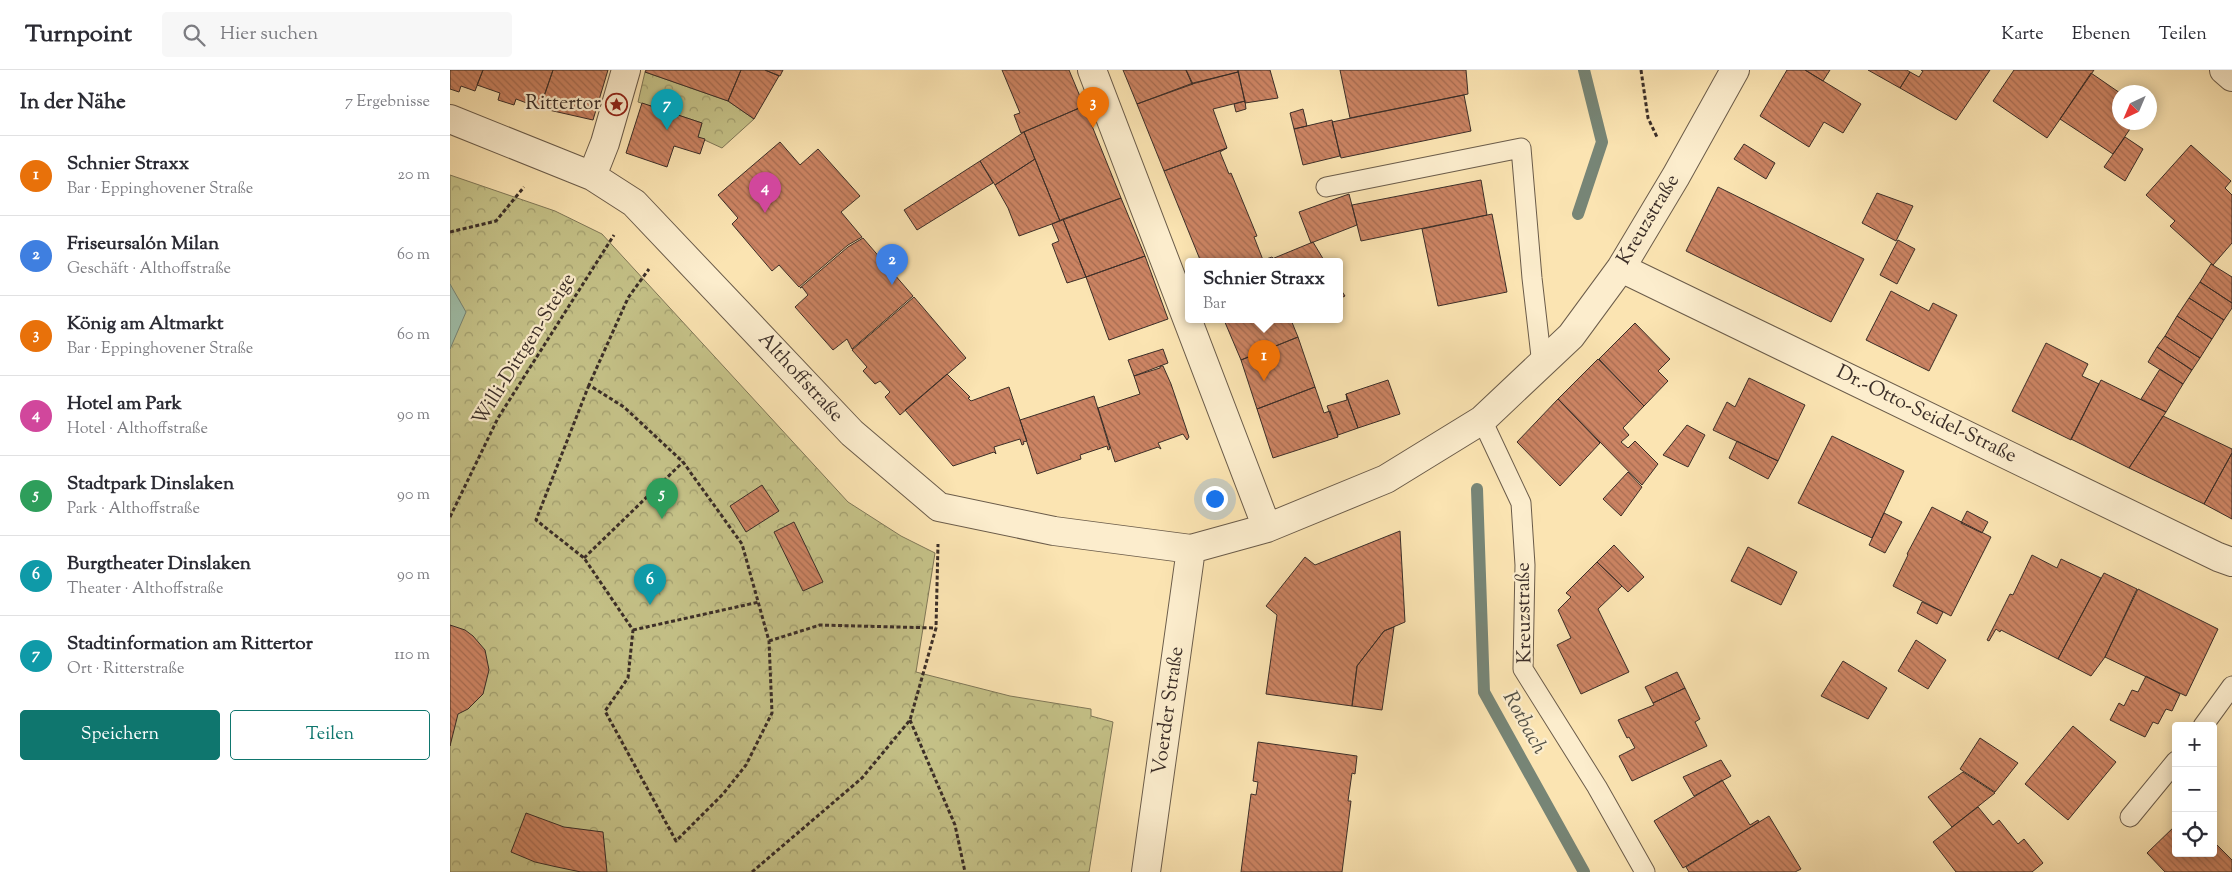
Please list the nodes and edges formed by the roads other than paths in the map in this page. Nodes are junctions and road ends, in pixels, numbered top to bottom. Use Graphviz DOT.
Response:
graph roads {
  1 [pos="626,70"];
  2 [pos="1092,70"];
  3 [pos="1735,70"];
  4 [pos="2224,70"];
  5 [pos="2232,77"];
  6 [pos="450,119"];
  7 [pos="592,176"];
  8 [pos="1326,187"];
  9 [pos="1621,268"];
  10 [pos="1185,313"];
  11 [pos="1189,323"];
  12 [pos="1542,365"];
  13 [pos="1482,420"];
  14 [pos="1267,528"];
  15 [pos="1191,549"];
  16 [pos="2232,562"];
  17 [pos="2232,686"];
  18 [pos="2206,722"];
  19 [pos="2172,766"];
  20 [pos="2130,817"];
  21 [pos="1146,872"];
  22 [pos="1645,872"];
  1 -- 7 [label="street"];
  2 -- 10 [label="street"];
  3 -- 9 [label="street, Kreuzstraße"];
  4 -- 5 [label="street"];
  6 -- 7 [label="street, Althoffstraße"];
  7 -- 15 [label="street, Althoffstraße"];
  8 -- 12 [label="lane"];
  9 -- 12 [label="street, Kreuzstraße"];
  9 -- 16 [label="street, Dr.-Otto-Seidel-Straße"];
  11 -- 14 [label="street"];
  12 -- 13 [label="street, Kreuzstraße"];
  13 -- 14 [label="street, Kreuzstraße"];
  13 -- 22 [label="lane, Kreuzstraße"];
  14 -- 15 [label="street, Kreuzstraße"];
  15 -- 21 [label="street, Voerder Straße"];
  17 -- 18 [label="lane"];
  19 -- 20 [label="lane"];
}
